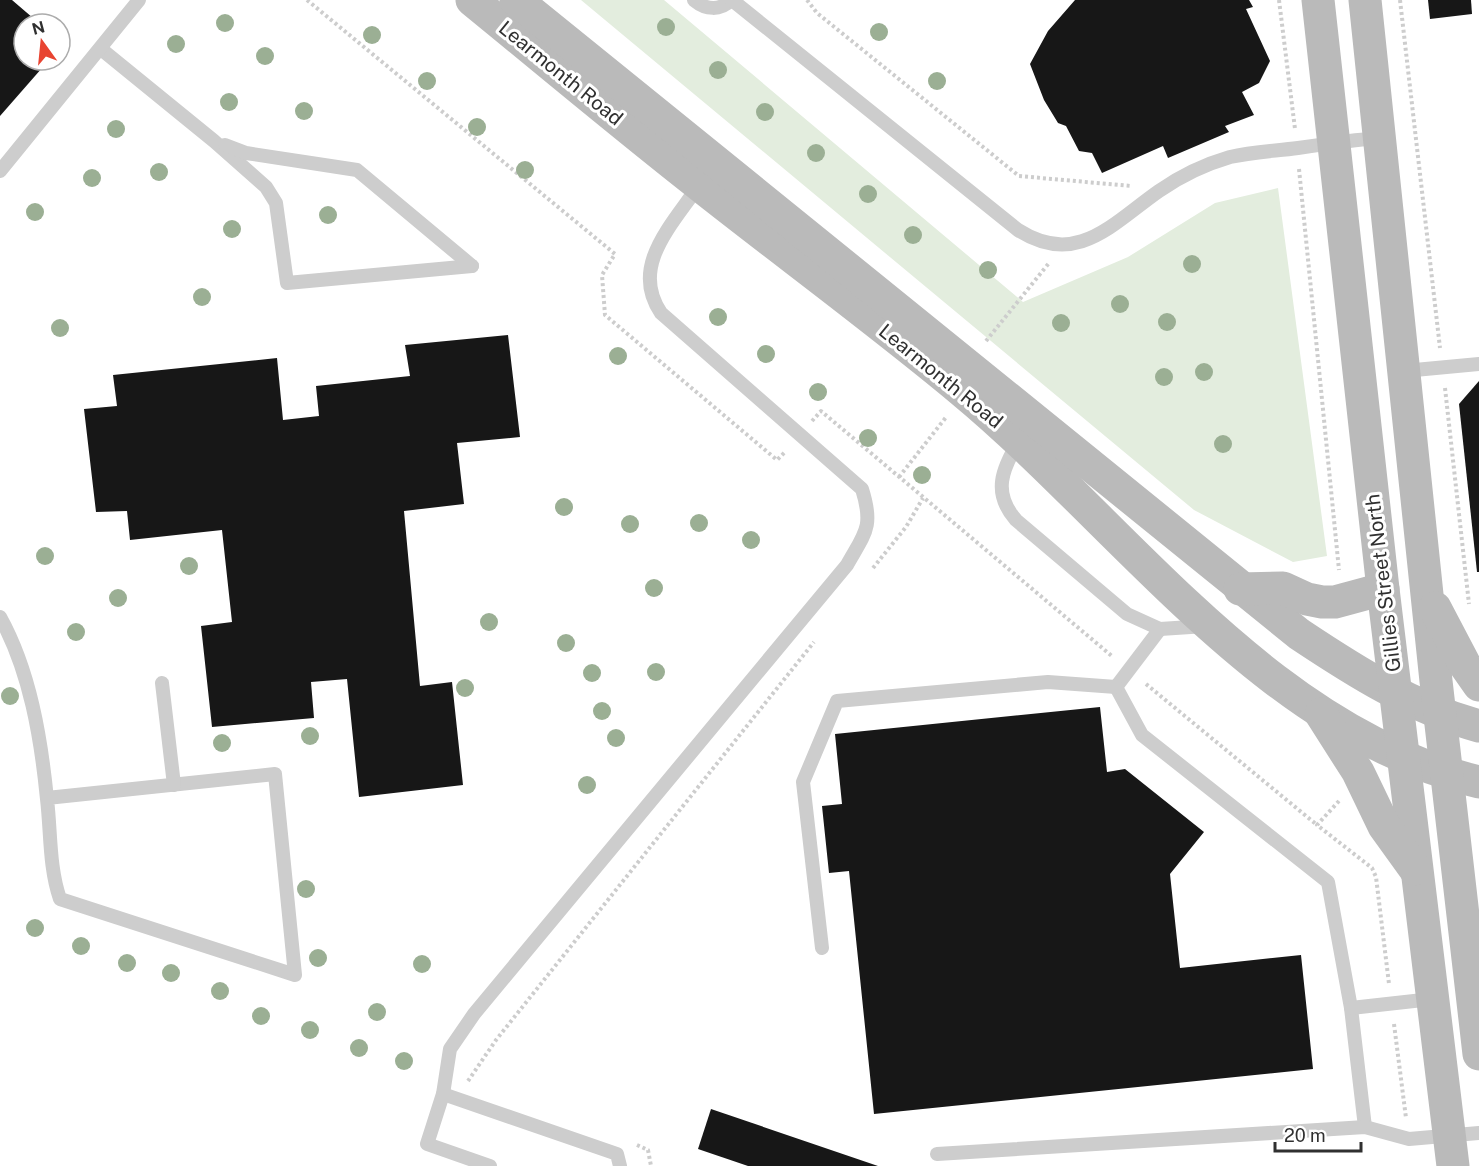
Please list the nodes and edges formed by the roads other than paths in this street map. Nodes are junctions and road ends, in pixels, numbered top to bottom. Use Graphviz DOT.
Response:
graph roads {
  1 [pos="139,0"];
  2 [pos="472,0"];
  3 [pos="516,0"];
  4 [pos="694,0"];
  5 [pos="731,0"];
  6 [pos="1318,0"];
  7 [pos="1365,0"];
  8 [pos="101,49"];
  9 [pos="1380,138"];
  10 [pos="214,141"];
  11 [pos="1334,142"];
  12 [pos="0,171"];
  13 [pos="707,174"];
  14 [pos="1479,364"];
  15 [pos="1404,371"];
  16 [pos="1019,441"];
  17 [pos="1240,589"];
  18 [pos="1383,589"];
  19 [pos="1427,593"];
  20 [pos="0,617"];
  21 [pos="1211,626"];
  22 [pos="1160,629"];
  23 [pos="162,683"];
  24 [pos="1479,685"];
  25 [pos="1116,687"];
  26 [pos="1396,694"];
  27 [pos="1321,714"];
  28 [pos="1440,714"];
  29 [pos="1479,726"];
  30 [pos="1403,755"];
  31 [pos="1447,773"];
  32 [pos="1479,782"];
  33 [pos="174,785"];
  34 [pos="47,798"];
  35 [pos="1417,872"];
  36 [pos="1479,888"];
  37 [pos="1464,919"];
  38 [pos="822,948"];
  39 [pos="1432,999"];
  40 [pos="1351,1008"];
  41 [pos="1479,1054"];
  42 [pos="443,1094"];
  43 [pos="1365,1127"];
  44 [pos="1454,1149"];
  45 [pos="937,1154"];
  46 [pos="490,1166"];
  47 [pos="620,1166"];
  1 -- 8 [label="lane"];
  2 -- 13 [label="main road, Learmonth Road"];
  3 -- 13 [label="main road, Learmonth Road"];
  4 -- 5 [label="lane"];
  5 -- 11 [label="lane"];
  6 -- 11 [label="main road, Gillies Street North"];
  7 -- 9 [label="main road, Gillies Street North"];
  8 -- 10 [label="lane"];
  8 -- 12 [label="lane"];
  9 -- 11 [label="lane"];
  9 -- 15 [label="main road, Gillies Street North"];
  10 -- 10 [label="lane"];
  11 -- 18 [label="main road, Gillies Street North"];
  13 -- 16 [label="main road, Learmonth Road"];
  13 -- 17 [label="main road, Learmonth Road"];
  13 -- 42 [label="lane"];
  14 -- 15 [label="lane"];
  15 -- 19 [label="main road, Gillies Street North"];
  16 -- 21 [label="main road, Learmonth Road"];
  16 -- 22 [label="lane"];
  17 -- 18 [label="main road"];
  17 -- 26 [label="main road, Learmonth Road"];
  18 -- 26 [label="main road, Gillies Street North"];
  19 -- 24 [label="main road"];
  19 -- 28 [label="main road, Gillies Street North"];
  20 -- 34 [label="lane"];
  21 -- 22 [label="lane"];
  21 -- 27 [label="main road, Learmonth Road"];
  22 -- 25 [label="lane"];
  23 -- 33 [label="lane"];
  25 -- 38 [label="lane"];
  25 -- 40 [label="lane"];
  26 -- 28 [label="main road, Learmonth Road"];
  26 -- 30 [label="main road, Gillies Street North"];
  27 -- 30 [label="main road, Learmonth Road"];
  27 -- 35 [label="main road"];
  28 -- 29 [label="main road, Learmonth Road"];
  28 -- 31 [label="main road, Gillies Street North"];
  30 -- 31 [label="main road, Learmonth Road"];
  30 -- 35 [label="main road, Gillies Street North"];
  31 -- 32 [label="main road, Learmonth Road"];
  31 -- 37 [label="main road, Gillies Street North"];
  33 -- 34 [label="lane"];
  33 -- 34 [label="lane"];
  35 -- 39 [label="main road, Gillies Street North"];
  36 -- 37 [label="main road"];
  37 -- 41 [label="main road, Gillies Street North"];
  39 -- 40 [label="lane"];
  39 -- 44 [label="main road, Gillies Street North"];
  40 -- 43 [label="lane"];
  42 -- 46 [label="lane"];
  42 -- 47 [label="lane"];
  43 -- 44 [label="lane"];
  43 -- 45 [label="lane"];
}
